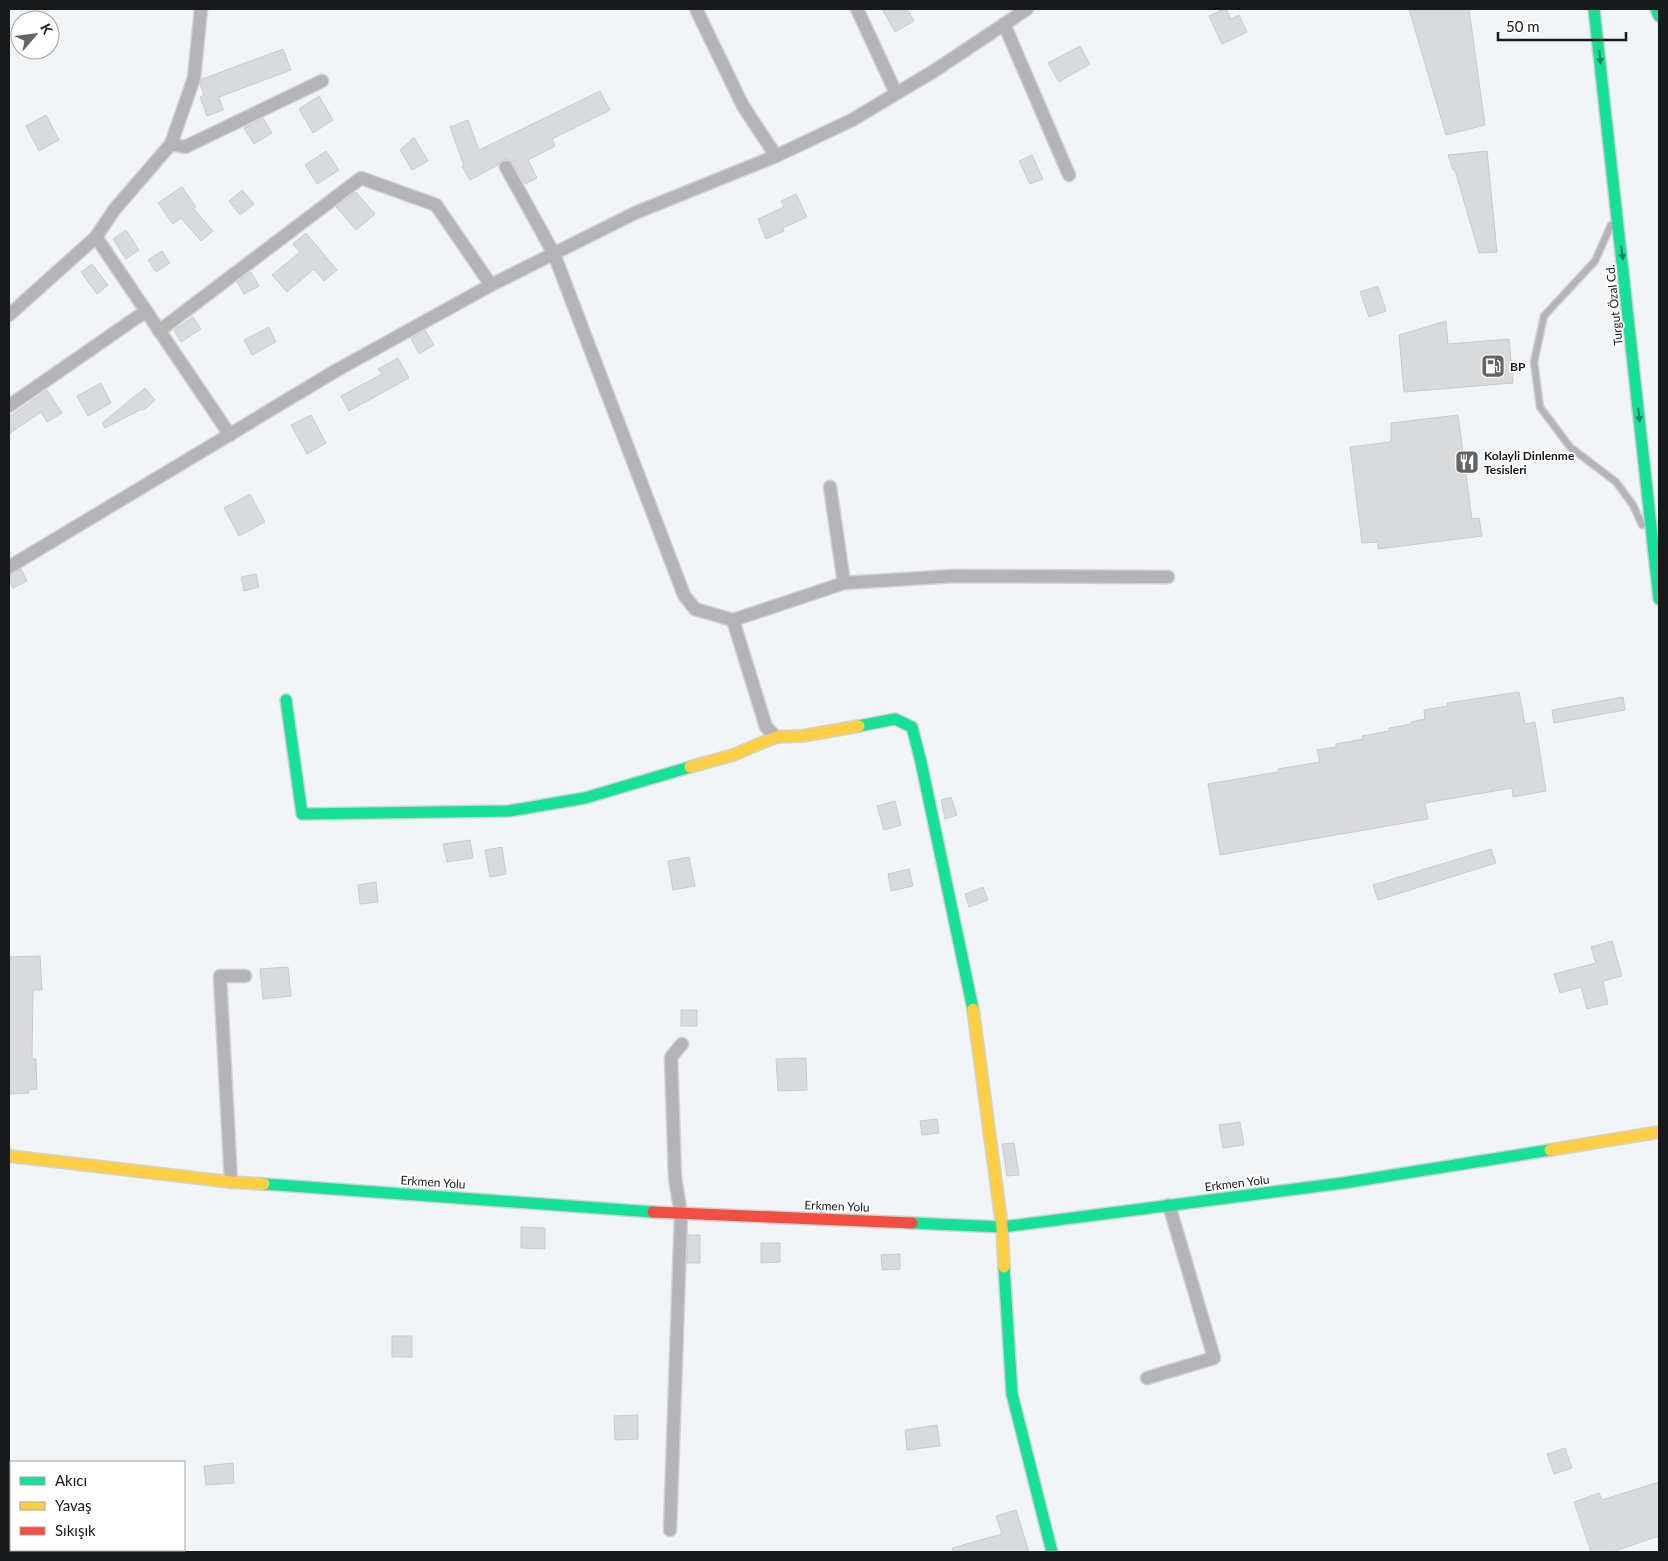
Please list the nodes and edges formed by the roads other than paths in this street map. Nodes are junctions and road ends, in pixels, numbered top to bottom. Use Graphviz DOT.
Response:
graph roads {
  1 [pos="201,9"];
  2 [pos="696,9"];
  3 [pos="857,9"];
  4 [pos="1027,9"];
  5 [pos="1594,9"];
  6 [pos="1656,9"];
  7 [pos="1659,16"];
  8 [pos="1004,24"];
  9 [pos="322,82"];
  10 [pos="896,93"];
  11 [pos="172,144"];
  12 [pos="776,156"];
  13 [pos="506,167"];
  14 [pos="1069,175"];
  15 [pos="1617,213"];
  16 [pos="96,237"];
  17 [pos="554,254"];
  18 [pos="491,285"];
  19 [pos="146,311"];
  20 [pos="9,315"];
  21 [pos="159,331"];
  22 [pos="9,406"];
  23 [pos="230,435"];
  24 [pos="830,487"];
  25 [pos="1654,547"];
  26 [pos="9,567"];
  27 [pos="1168,578"];
  28 [pos="844,583"];
  29 [pos="1659,599"];
  30 [pos="732,620"];
  31 [pos="286,700"];
  32 [pos="776,737"];
  33 [pos="245,976"];
  34 [pos="682,1044"];
  35 [pos="1659,1132"];
  36 [pos="9,1156"];
  37 [pos="232,1182"];
  38 [pos="1169,1205"];
  39 [pos="681,1214"];
  40 [pos="1002,1227"];
  41 [pos="1146,1378"];
  42 [pos="670,1530"];
  43 [pos="1052,1552"];
  1 -- 11 [label="street"];
  2 -- 12 [label="street"];
  3 -- 10 [label="street"];
  4 -- 8 [label="street"];
  5 -- 15 [label="main road, Turgut Özal Cd., one-way"];
  6 -- 7 [label="main road"];
  8 -- 10 [label="street"];
  8 -- 14 [label="street"];
  9 -- 11 [label="street"];
  10 -- 12 [label="street"];
  11 -- 16 [label="street"];
  12 -- 17 [label="street"];
  13 -- 17 [label="street"];
  15 -- 25 [label="main road, Turgut Özal Cd., one-way"];
  15 -- 25 [label="lane"];
  16 -- 19 [label="street"];
  16 -- 20 [label="street"];
  17 -- 18 [label="street"];
  17 -- 30 [label="street"];
  18 -- 21 [label="street"];
  18 -- 23 [label="street"];
  19 -- 21 [label="street"];
  19 -- 22 [label="street"];
  21 -- 23 [label="street"];
  23 -- 26 [label="street"];
  24 -- 28 [label="street"];
  25 -- 29 [label="main road, Turgut Özal Cd."];
  27 -- 28 [label="street"];
  28 -- 30 [label="street"];
  30 -- 32 [label="street"];
  31 -- 32 [label="main road"];
  32 -- 40 [label="main road"];
  33 -- 37 [label="street"];
  34 -- 39 [label="street"];
  35 -- 38 [label="main road, Erkmen Yolu"];
  36 -- 37 [label="main road, Erkmen Yolu"];
  37 -- 39 [label="main road, Erkmen Yolu"];
  38 -- 40 [label="main road, Erkmen Yolu"];
  38 -- 41 [label="street"];
  39 -- 40 [label="main road, Erkmen Yolu"];
  39 -- 42 [label="street"];
  40 -- 43 [label="main road"];
}
